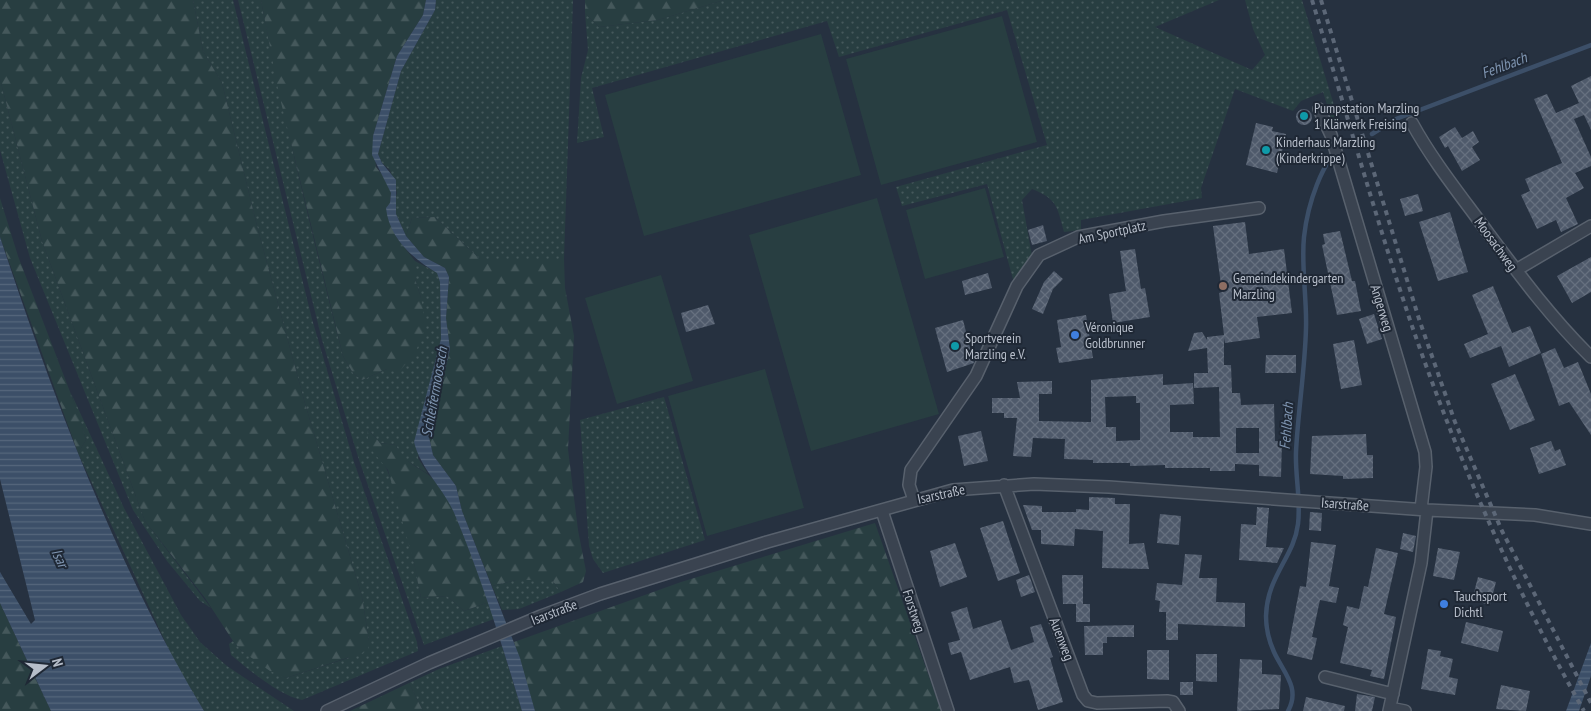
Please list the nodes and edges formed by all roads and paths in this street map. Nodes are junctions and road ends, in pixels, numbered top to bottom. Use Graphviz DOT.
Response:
graph roads {
  1 [pos="1319,110"];
  2 [pos="1412,123"];
  3 [pos="1259,208"];
  4 [pos="1591,226"];
  5 [pos="1516,270"];
  6 [pos="1591,357"];
  7 [pos="1004,485"];
  8 [pos="914,500"];
  9 [pos="1424,510"];
  10 [pos="882,511"];
  11 [pos="1591,524"];
  12 [pos="1325,677"];
  13 [pos="1393,694"];
  14 [pos="1390,709"];
  15 [pos="327,711"];
  16 [pos="948,711"];
  17 [pos="1178,711"];
  18 [pos="1405,711"];
  1 -- 9 [label="street, Angerweg"];
  2 -- 5 [label="street, Moosachweg"];
  3 -- 8 [label="street, Am Sportplatz"];
  4 -- 5 [label="street"];
  5 -- 6 [label="street, Moosachweg"];
  7 -- 8 [label="street, Isarstraße"];
  7 -- 9 [label="street, Isarstraße"];
  7 -- 17 [label="street, Auenweg"];
  8 -- 10 [label="street, Isarstraße"];
  9 -- 11 [label="street, Isarstraße"];
  9 -- 13 [label="street, Angerweg"];
  10 -- 15 [label="street, Isarstraße"];
  10 -- 16 [label="street, Forstweg"];
  12 -- 13 [label="street"];
  13 -- 14 [label="street, Angerweg"];
  14 -- 18 [label="street, Angerweg"];
}
